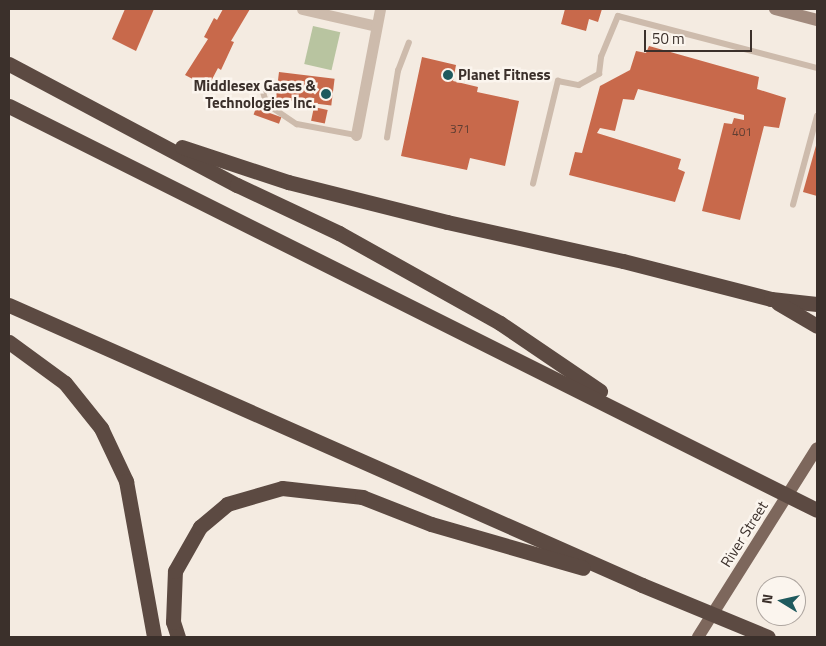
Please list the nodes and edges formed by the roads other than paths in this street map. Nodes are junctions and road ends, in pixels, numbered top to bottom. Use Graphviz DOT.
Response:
graph roads {
  1 [pos="302,9"];
  2 [pos="380,9"];
  3 [pos="775,9"];
  4 [pos="795,11"];
  5 [pos="817,20"];
  6 [pos="376,26"];
  7 [pos="409,43"];
  8 [pos="9,64"];
  9 [pos="817,68"];
  10 [pos="264,94"];
  11 [pos="9,106"];
  12 [pos="817,116"];
  13 [pos="356,134"];
  14 [pos="387,138"];
  15 [pos="154,139"];
  16 [pos="533,184"];
  17 [pos="793,205"];
  18 [pos="771,299"];
  19 [pos="817,304"];
  20 [pos="9,306"];
  21 [pos="817,326"];
  22 [pos="9,342"];
  23 [pos="649,425"];
  24 [pos="817,448"];
  25 [pos="817,510"];
  26 [pos="642,585"];
  27 [pos="154,637"];
  28 [pos="178,637"];
  29 [pos="698,637"];
  30 [pos="768,637"];
  1 -- 6 [label="street"];
  2 -- 6 [label="street"];
  3 -- 4 [label="main road"];
  4 -- 5 [label="main road"];
  6 -- 13 [label="street"];
  7 -- 14 [label="lane"];
  8 -- 15 [label="highway"];
  9 -- 16 [label="lane"];
  10 -- 13 [label="lane"];
  11 -- 23 [label="highway"];
  12 -- 17 [label="lane"];
  15 -- 18 [label="highway"];
  15 -- 23 [label="highway"];
  18 -- 19 [label="highway"];
  18 -- 21 [label="highway"];
  20 -- 26 [label="highway"];
  22 -- 27 [label="highway"];
  23 -- 25 [label="highway"];
  24 -- 29 [label="main road, River Street"];
  26 -- 28 [label="highway"];
  26 -- 30 [label="highway"];
}
